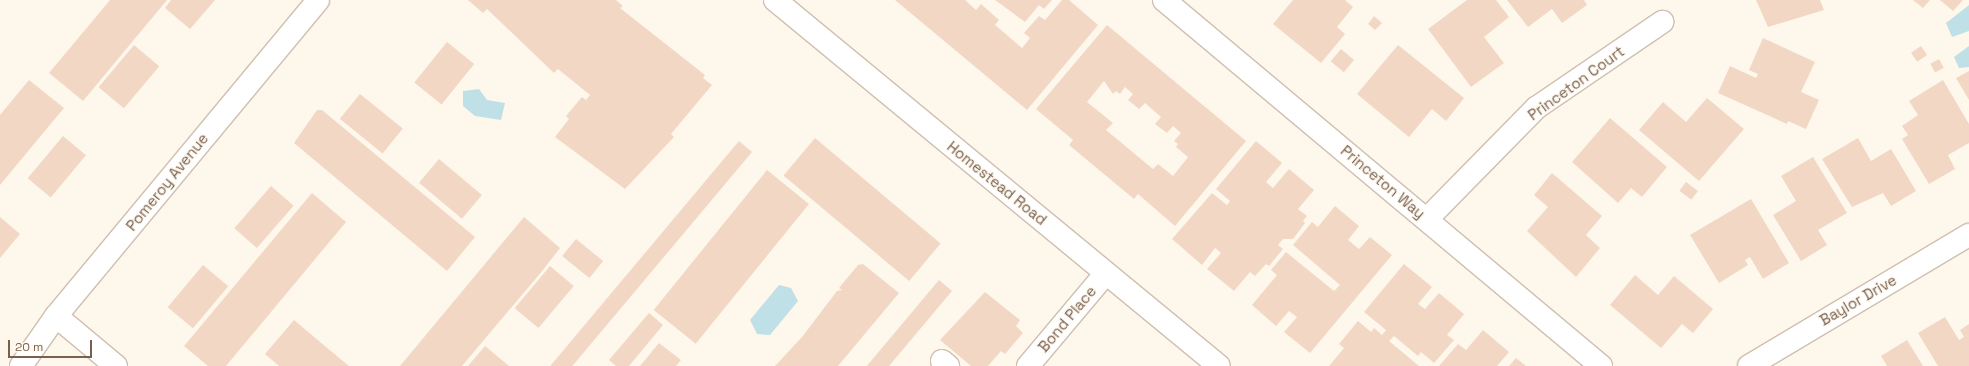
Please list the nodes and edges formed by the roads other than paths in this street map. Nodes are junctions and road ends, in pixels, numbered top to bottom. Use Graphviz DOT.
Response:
graph roads {
  1 [pos="318,0"];
  2 [pos="775,0"];
  3 [pos="1175,3"];
  4 [pos="1662,22"];
  5 [pos="1427,219"];
  6 [pos="1969,235"];
  7 [pos="1106,273"];
  8 [pos="56,316"];
  9 [pos="20,366"];
  10 [pos="116,366"];
  11 [pos="1028,366"];
  12 [pos="1219,366"];
  13 [pos="1600,366"];
  14 [pos="1749,366"];
  1 -- 8 [label="street, Pomeroy Avenue"];
  2 -- 7 [label="street, Homestead Road"];
  3 -- 5 [label="street, Princeton Way"];
  4 -- 5 [label="street, Princeton Court"];
  5 -- 13 [label="street, Princeton Way"];
  6 -- 14 [label="street, Baylor Drive"];
  7 -- 11 [label="street, Bond Place"];
  7 -- 12 [label="street, Homestead Road"];
  8 -- 9 [label="street, Pomeroy Avenue"];
  8 -- 10 [label="street"];
}
